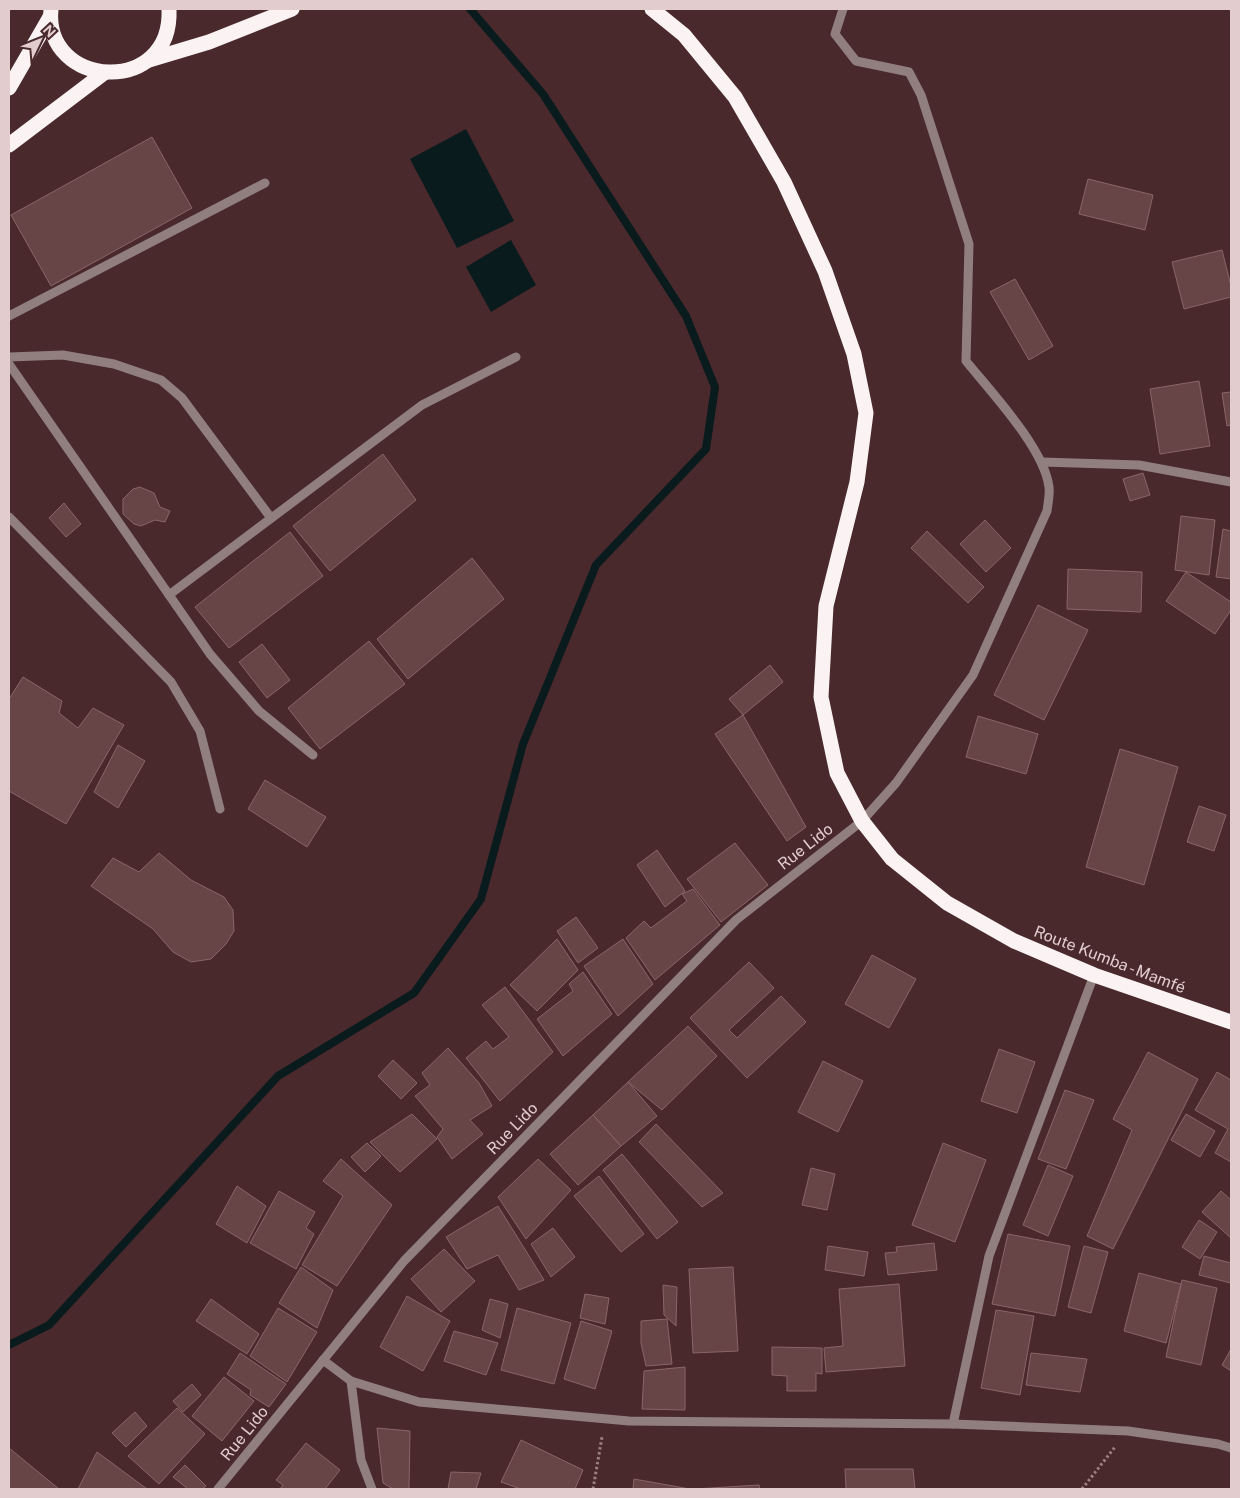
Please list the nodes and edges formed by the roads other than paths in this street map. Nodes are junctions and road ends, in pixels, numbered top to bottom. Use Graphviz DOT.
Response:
graph roads {
  1 [pos="169,9"];
  2 [pos="292,9"];
  3 [pos="652,9"];
  4 [pos="843,9"];
  5 [pos="50,13"];
  6 [pos="149,60"];
  7 [pos="104,73"];
  8 [pos="9,88"];
  9 [pos="9,145"];
  10 [pos="265,183"];
  11 [pos="9,316"];
  12 [pos="9,357"];
  13 [pos="516,357"];
  14 [pos="9,364"];
  15 [pos="1042,462"];
  16 [pos="1231,482"];
  17 [pos="9,515"];
  18 [pos="271,518"];
  19 [pos="169,595"];
  20 [pos="313,755"];
  21 [pos="220,809"];
  22 [pos="862,821"];
  23 [pos="1094,975"];
  24 [pos="1231,1022"];
  25 [pos="323,1360"];
  26 [pos="352,1381"];
  27 [pos="952,1424"];
  28 [pos="1231,1448"];
  29 [pos="218,1489"];
  30 [pos="372,1489"];
  1 -- 6 [label="highway"];
  2 -- 6 [label="highway"];
  3 -- 22 [label="highway, Route Kumba - Mamfé"];
  4 -- 15 [label="street, Rue Lido"];
  5 -- 7 [label="highway"];
  5 -- 8 [label="highway"];
  6 -- 7 [label="highway"];
  7 -- 9 [label="highway"];
  10 -- 11 [label="street"];
  12 -- 18 [label="street"];
  13 -- 18 [label="street"];
  14 -- 19 [label="street"];
  15 -- 16 [label="street"];
  15 -- 22 [label="street, Rue Lido"];
  17 -- 21 [label="street"];
  18 -- 19 [label="street"];
  19 -- 20 [label="street"];
  22 -- 23 [label="highway, Route Kumba - Mamfé"];
  22 -- 25 [label="street, Rue Lido"];
  23 -- 24 [label="highway, Route Kumba - Mamfé"];
  23 -- 27 [label="street"];
  25 -- 26 [label="street"];
  25 -- 29 [label="street, Rue Lido"];
  26 -- 27 [label="street"];
  26 -- 30 [label="street"];
  27 -- 28 [label="street"];
}
